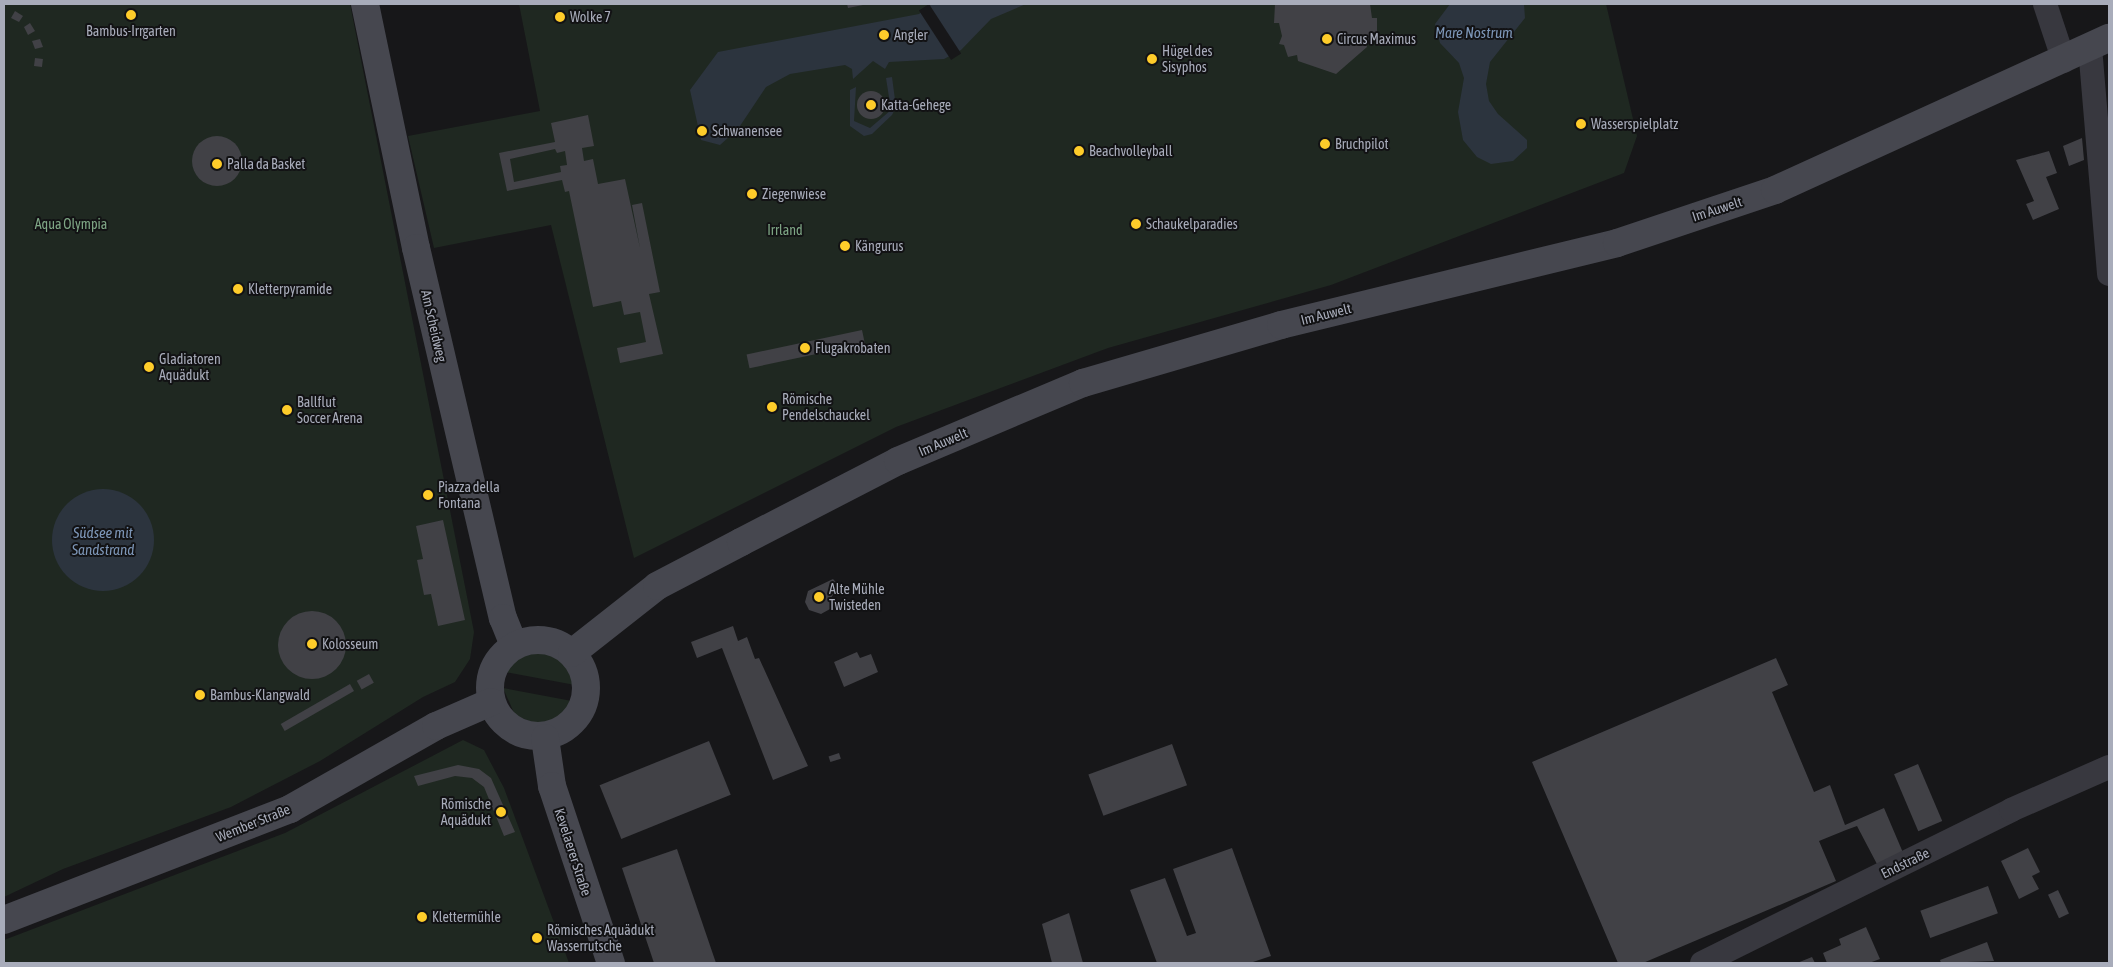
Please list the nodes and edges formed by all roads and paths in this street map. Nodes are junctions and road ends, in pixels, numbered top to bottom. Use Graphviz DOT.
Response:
graph roads {
  1 [pos="365,4"];
  2 [pos="2045,4"];
  3 [pos="2100,42"];
  4 [pos="2064,61"];
  5 [pos="2109,274"];
  6 [pos="514,646"];
  7 [pos="572,653"];
  8 [pos="491,702"];
  9 [pos="544,738"];
  10 [pos="2109,767"];
  11 [pos="4,920"];
  12 [pos="610,963"];
  13 [pos="1702,963"];
  1 -- 6 [label="main road, Am Scheidweg"];
  2 -- 4 [label="street"];
  3 -- 4 [label="main road, Im Auwelt"];
  3 -- 5 [label="street"];
  4 -- 7 [label="main road, Im Auwelt"];
  6 -- 7 [label="main road"];
  6 -- 8 [label="main road"];
  7 -- 9 [label="main road"];
  8 -- 9 [label="main road"];
  8 -- 11 [label="main road, Wember Straße"];
  9 -- 12 [label="main road, Kevelaerer Straße"];
  10 -- 13 [label="street, Endstraße"];
}
